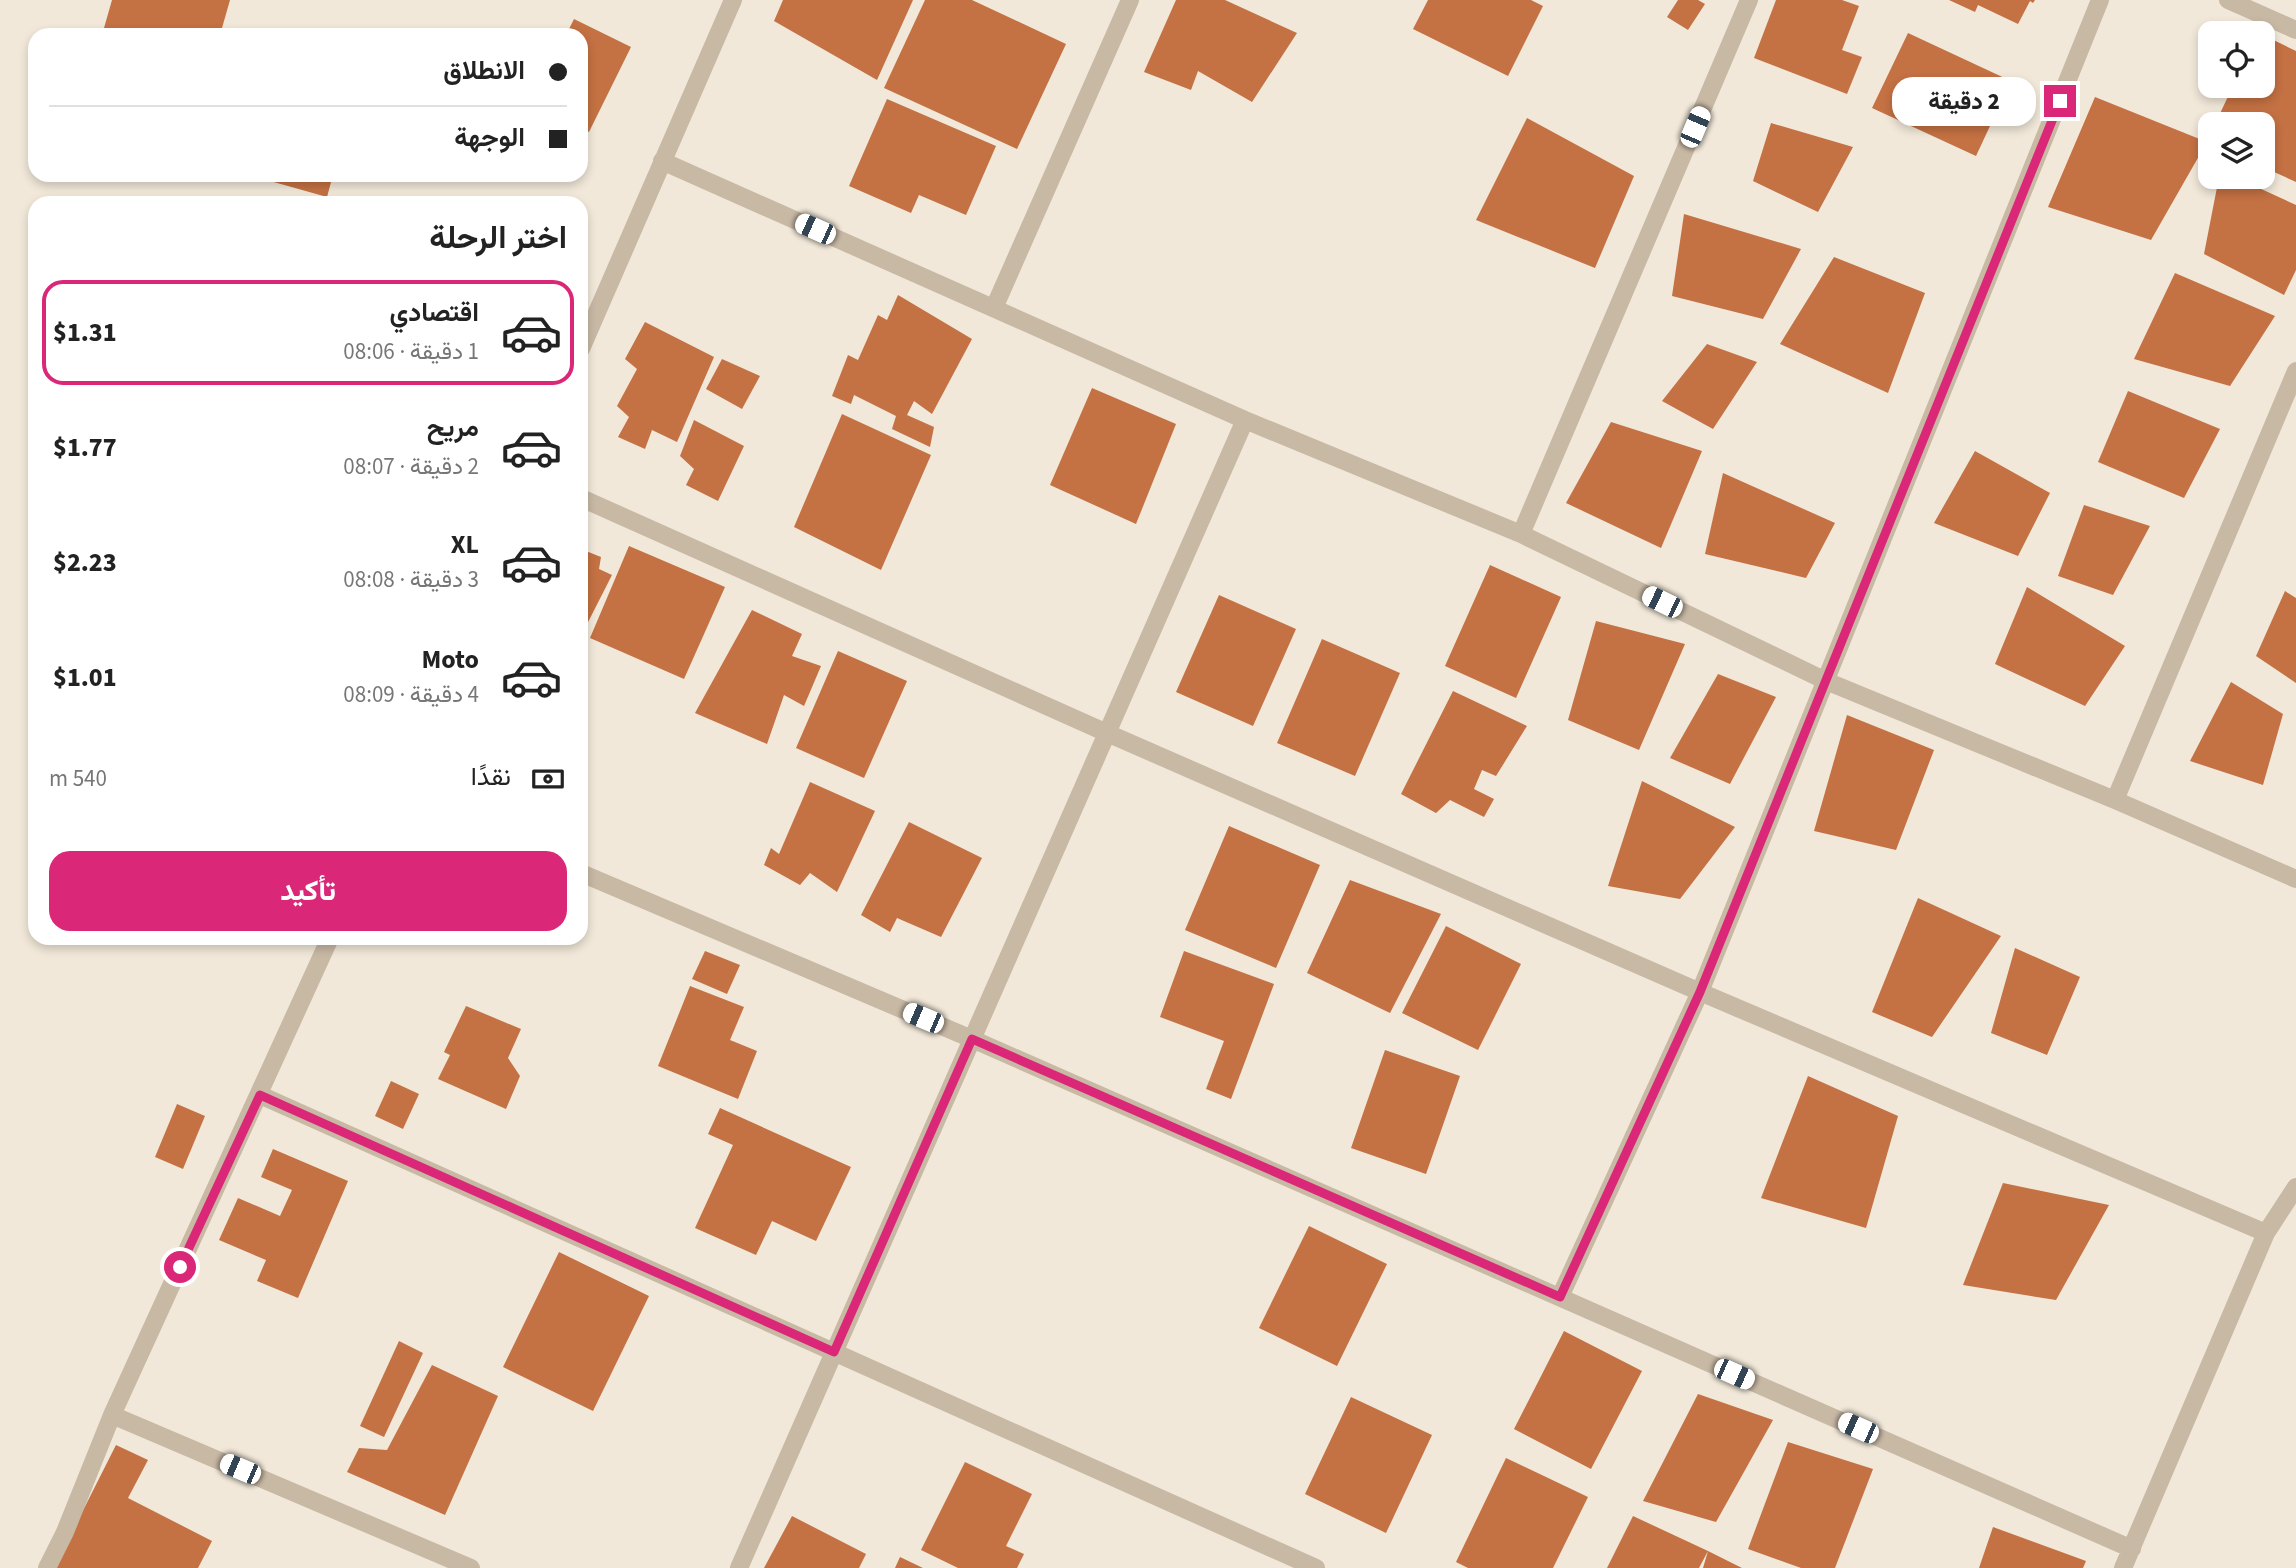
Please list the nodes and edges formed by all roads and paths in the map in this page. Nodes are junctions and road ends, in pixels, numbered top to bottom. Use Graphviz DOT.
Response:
graph roads {
  1 [pos="733,0"];
  2 [pos="1130,0"];
  3 [pos="1749,0"];
  4 [pos="2100,0"];
  5 [pos="2228,0"];
  6 [pos="2296,30"];
  7 [pos="662,161"];
  8 [pos="994,308"];
  9 [pos="588,333"];
  10 [pos="2296,371"];
  11 [pos="1245,420"];
  12 [pos="588,501"];
  13 [pos="1521,534"];
  14 [pos="1826,681"];
  15 [pos="1107,733"];
  16 [pos="2115,800"];
  17 [pos="588,876"];
  18 [pos="2296,879"];
  19 [pos="327,945"];
  20 [pos="1700,992"];
  21 [pos="972,1039"];
  22 [pos="260,1095"];
  23 [pos="2295,1190"];
  24 [pos="2266,1233"];
  25 [pos="1560,1297"];
  26 [pos="834,1352"];
  27 [pos="112,1415"];
  28 [pos="2132,1549"];
  29 [pos="47,1568"];
  30 [pos="471,1568"];
  31 [pos="739,1568"];
  32 [pos="1316,1568"];
  33 [pos="2123,1568"];
  1 -- 7 [label="street"];
  2 -- 8 [label="street"];
  3 -- 13 [label="street"];
  4 -- 14 [label="street"];
  5 -- 6 [label="street"];
  7 -- 8 [label="street"];
  7 -- 9 [label="street"];
  8 -- 11 [label="street"];
  10 -- 16 [label="street"];
  11 -- 13 [label="street"];
  11 -- 15 [label="street"];
  12 -- 15 [label="street"];
  13 -- 14 [label="street"];
  14 -- 16 [label="street"];
  14 -- 20 [label="street"];
  15 -- 20 [label="street"];
  15 -- 21 [label="street"];
  16 -- 18 [label="street"];
  17 -- 21 [label="street"];
  19 -- 22 [label="street"];
  20 -- 24 [label="street"];
  20 -- 25 [label="street"];
  21 -- 25 [label="street"];
  21 -- 26 [label="street"];
  22 -- 26 [label="street"];
  22 -- 27 [label="street"];
  23 -- 24 [label="street"];
  24 -- 28 [label="street"];
  25 -- 28 [label="street"];
  26 -- 31 [label="street"];
  26 -- 32 [label="street"];
  27 -- 29 [label="street"];
  27 -- 30 [label="street"];
  28 -- 33 [label="street"];
}
